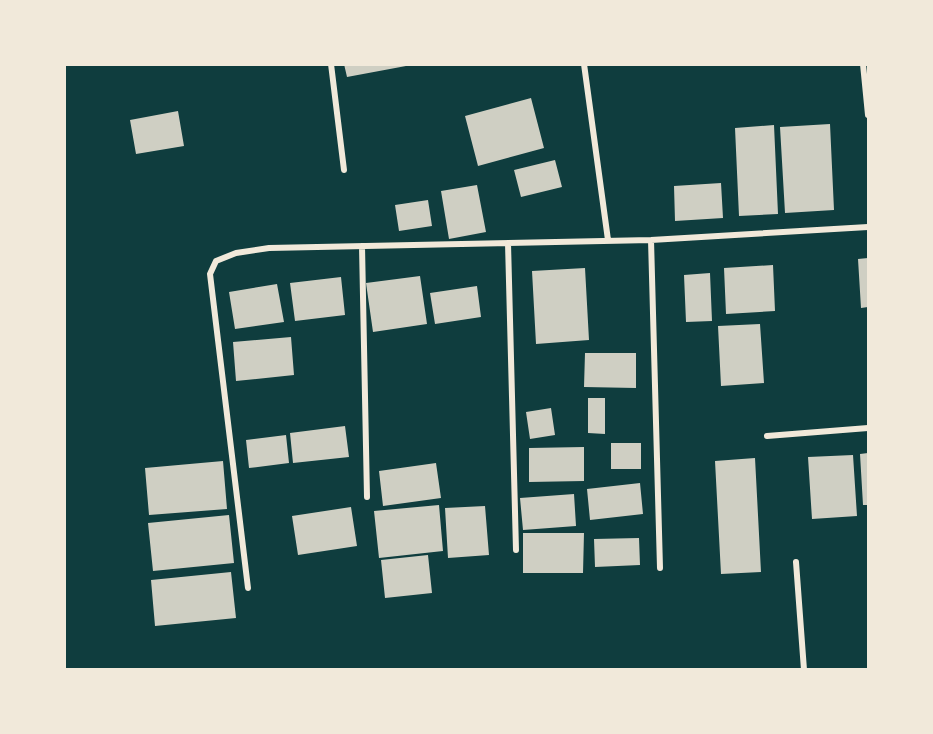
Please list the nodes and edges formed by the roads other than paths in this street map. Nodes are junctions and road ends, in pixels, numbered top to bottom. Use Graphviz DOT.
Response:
graph roads {
  1 [pos="331,64"];
  2 [pos="584,64"];
  3 [pos="863,64"];
  4 [pos="868,115"];
  5 [pos="344,170"];
  6 [pos="868,227"];
  7 [pos="608,240"];
  8 [pos="651,240"];
  9 [pos="508,243"];
  10 [pos="362,246"];
  11 [pos="868,428"];
  12 [pos="767,436"];
  13 [pos="367,497"];
  14 [pos="516,549"];
  15 [pos="796,562"];
  16 [pos="660,568"];
  17 [pos="248,588"];
  18 [pos="804,669"];
  1 -- 5 [label="street"];
  2 -- 7 [label="street"];
  3 -- 4 [label="street"];
  6 -- 8 [label="street"];
  7 -- 8 [label="street"];
  7 -- 9 [label="street"];
  8 -- 16 [label="street"];
  9 -- 10 [label="street"];
  9 -- 14 [label="street"];
  10 -- 13 [label="street"];
  10 -- 17 [label="street"];
  11 -- 12 [label="street"];
  15 -- 18 [label="street"];
}
